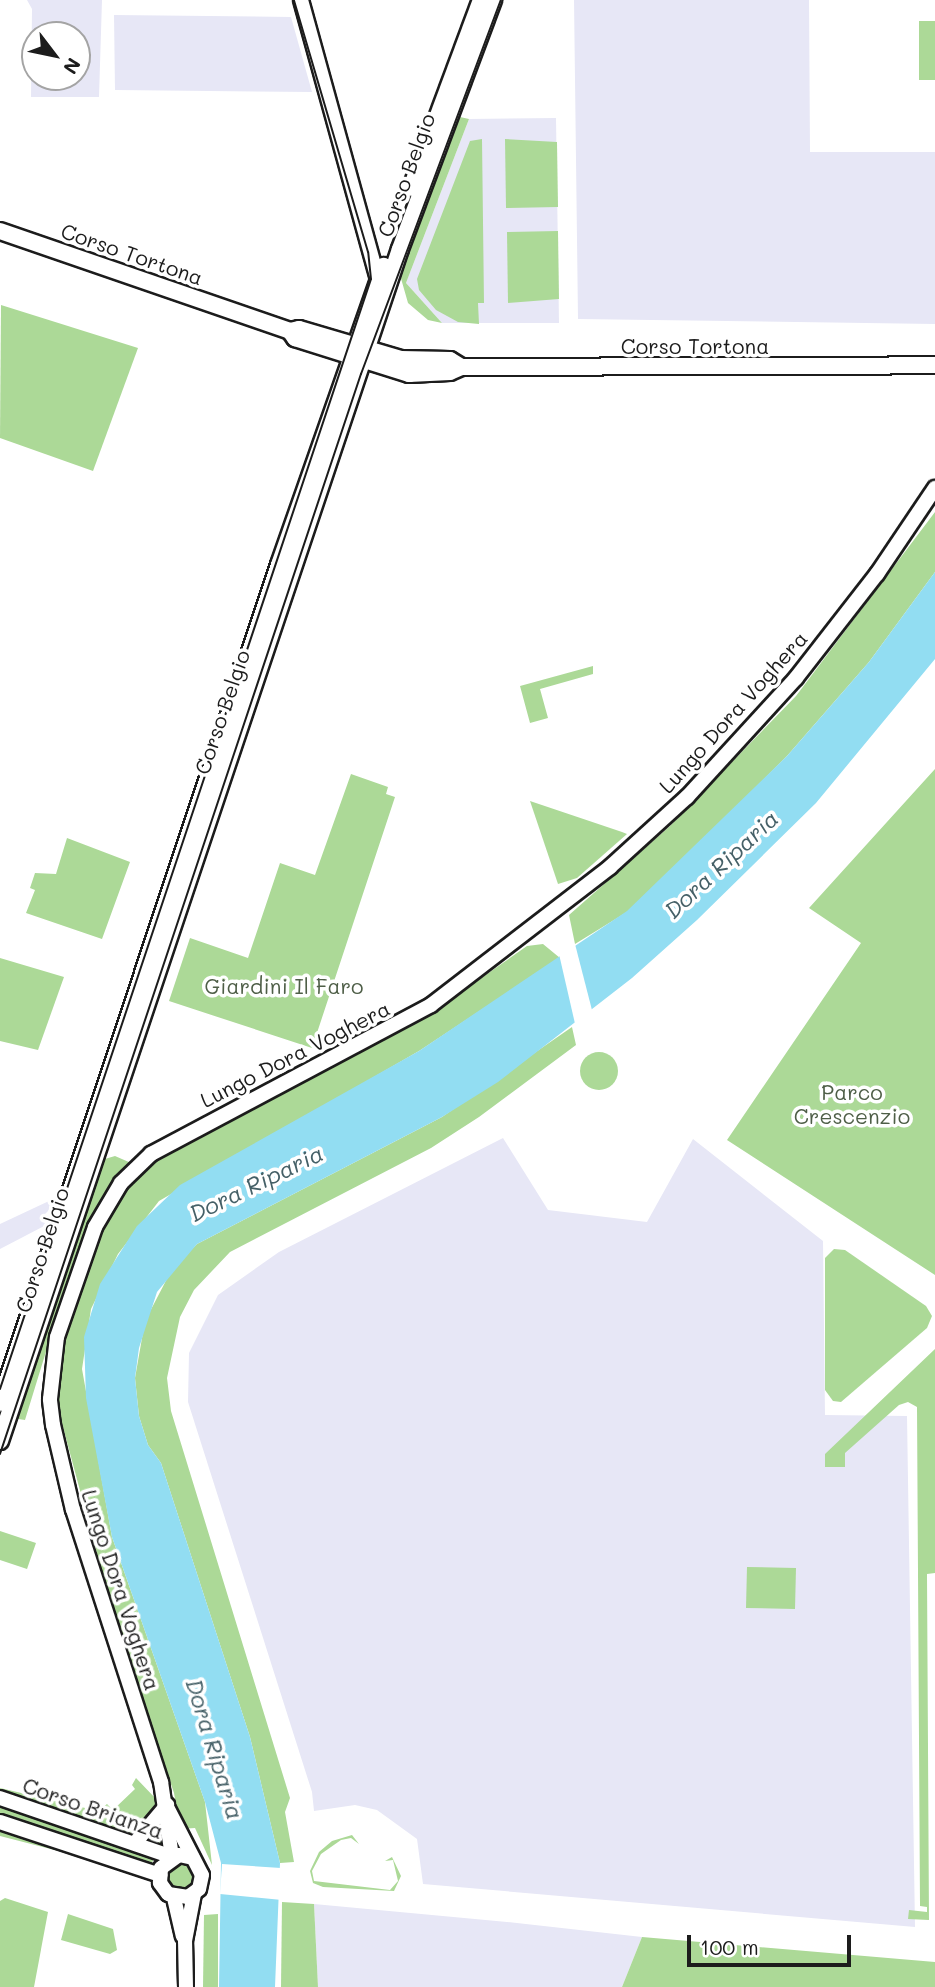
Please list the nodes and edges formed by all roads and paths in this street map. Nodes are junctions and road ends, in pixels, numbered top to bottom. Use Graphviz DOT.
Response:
graph roads {
  1 [pos="301,0"];
  2 [pos="481,0"];
  3 [pos="493,0"];
  4 [pos="0,232"];
  5 [pos="379,283"];
  6 [pos="358,353"];
  7 [pos="933,367"];
  8 [pos="935,488"];
  9 [pos="0,1403"];
  10 [pos="0,1441"];
  11 [pos="0,1798"];
  12 [pos="167,1805"];
  13 [pos="0,1822"];
  14 [pos="135,1843"];
  15 [pos="172,1857"];
  16 [pos="193,1858"];
  17 [pos="160,1875"];
  18 [pos="194,1894"];
  19 [pos="174,1898"];
  20 [pos="185,1941"];
  21 [pos="186,1987"];
  1 -- 5 [label="street"];
  2 -- 5 [label="main road, Corso Belgio"];
  3 -- 6 [label="main road, Corso Belgio"];
  4 -- 6 [label="main road, Corso Tortona"];
  5 -- 6 [label="main road, Corso Belgio"];
  6 -- 7 [label="main road, Corso Tortona"];
  6 -- 9 [label="main road, Corso Belgio"];
  6 -- 10 [label="main road, Corso Belgio"];
  8 -- 12 [label="street, Lungo Dora Voghera"];
  11 -- 14 [label="street, Corso Brianza"];
  12 -- 14 [label="street"];
  12 -- 15 [label="street, Lungo Dora Voghera"];
  12 -- 16 [label="street, Lungo Dora Voghera"];
  13 -- 17 [label="street, Corso Brianza"];
  14 -- 15 [label="street, Corso Brianza"];
  15 -- 16 [label="street"];
  15 -- 17 [label="street"];
  16 -- 18 [label="street, Lungo Dora Voghera"];
  17 -- 19 [label="street, Lungo Dora Voghera"];
  18 -- 19 [label="street"];
  18 -- 20 [label="street, Lungo Dora Voghera"];
  19 -- 20 [label="street, Lungo Dora Voghera"];
  20 -- 21 [label="street, Lungo Dora Voghera"];
}
